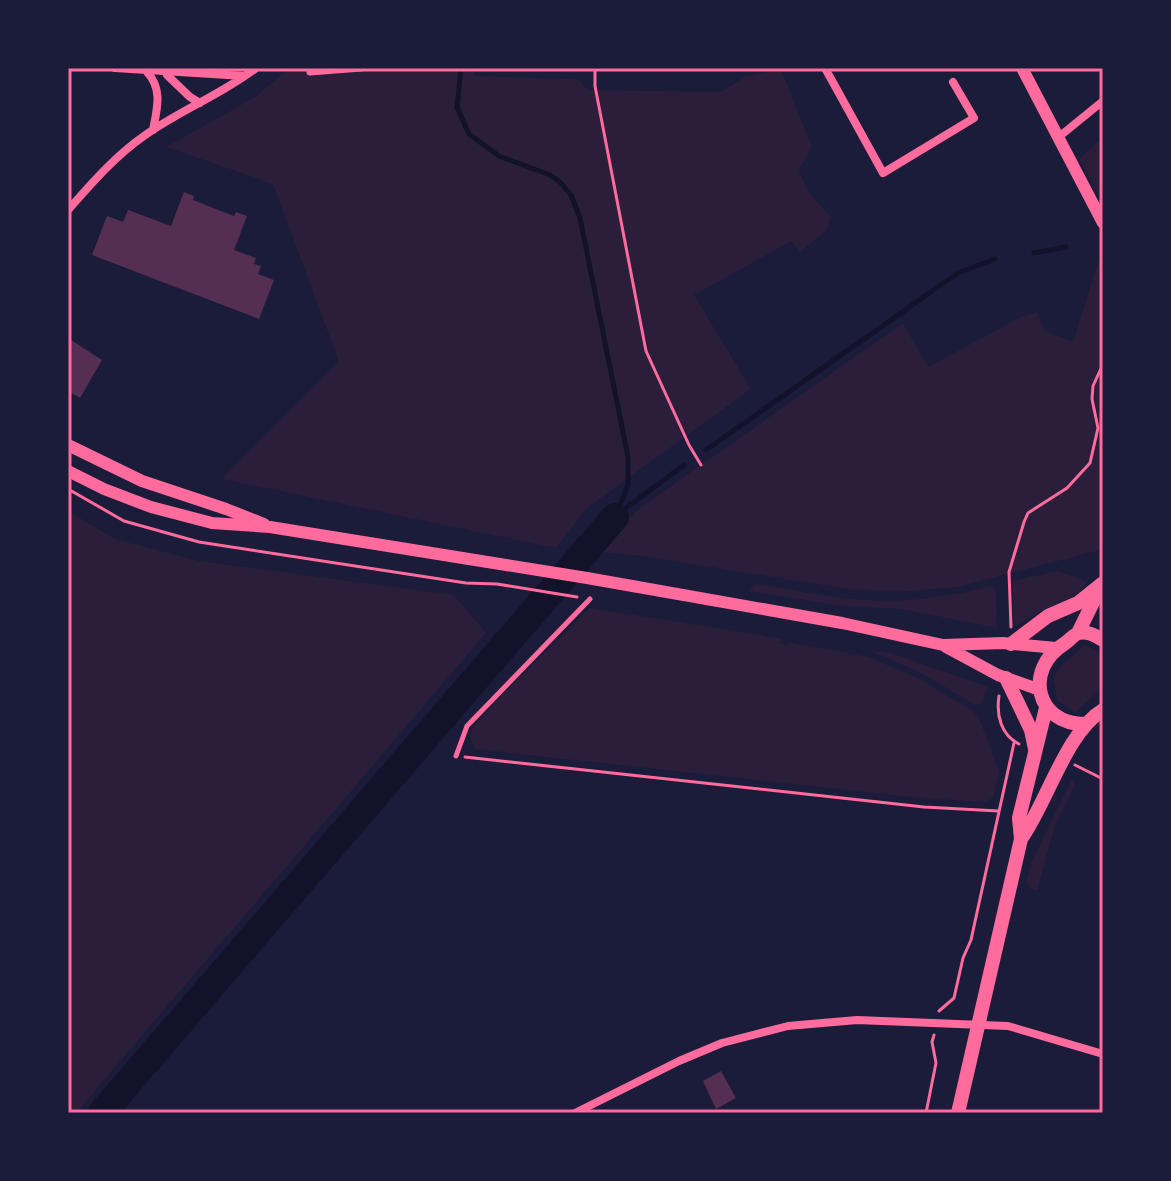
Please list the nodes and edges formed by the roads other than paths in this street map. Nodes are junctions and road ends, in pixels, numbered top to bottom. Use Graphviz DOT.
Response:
graph roads {
  1 [pos="115,68"];
  2 [pos="256,68"];
  3 [pos="361,68"];
  4 [pos="825,68"];
  5 [pos="1022,68"];
  6 [pos="147,71"];
  7 [pos="163,72"];
  8 [pos="310,72"];
  9 [pos="245,76"];
  10 [pos="953,82"];
  11 [pos="1103,101"];
  12 [pos="200,103"];
  13 [pos="153,130"];
  14 [pos="1060,136"];
  15 [pos="68,210"];
  16 [pos="1103,223"];
  17 [pos="68,445"];
  18 [pos="68,471"];
  19 [pos="270,527"];
  20 [pos="1103,583"];
  21 [pos="590,599"];
  22 [pos="1078,633"];
  23 [pos="1103,640"];
  24 [pos="1011,644"];
  25 [pos="943,645"];
  26 [pos="1056,648"];
  27 [pos="1006,678"];
  28 [pos="1040,690"];
  29 [pos="1046,708"];
  30 [pos="1103,710"];
  31 [pos="1085,724"];
  32 [pos="1036,750"];
  33 [pos="456,756"];
  34 [pos="1021,839"];
  35 [pos="977,1026"];
  36 [pos="1103,1054"];
  37 [pos="575,1113"];
  38 [pos="958,1113"];
  1 -- 6 [label="street"];
  2 -- 9 [label="street"];
  3 -- 8 [label="street"];
  4 -- 10 [label="street"];
  5 -- 14 [label="street"];
  6 -- 7 [label="street"];
  6 -- 13 [label="street"];
  7 -- 9 [label="street"];
  7 -- 12 [label="street"];
  9 -- 12 [label="street"];
  11 -- 14 [label="street"];
  12 -- 13 [label="street"];
  13 -- 15 [label="street"];
  14 -- 16 [label="street"];
  17 -- 19 [label="street"];
  18 -- 19 [label="street"];
  19 -- 25 [label="street"];
  20 -- 22 [label="main road"];
  20 -- 24 [label="main road"];
  21 -- 33 [label="lane"];
  22 -- 23 [label="main road"];
  22 -- 26 [label="main road"];
  24 -- 25 [label="street"];
  24 -- 26 [label="street"];
  25 -- 27 [label="street"];
  26 -- 28 [label="main road"];
  27 -- 28 [label="street"];
  27 -- 32 [label="main road"];
  28 -- 29 [label="main road"];
  29 -- 31 [label="main road"];
  29 -- 32 [label="main road"];
  30 -- 31 [label="main road"];
  31 -- 34 [label="main road"];
  32 -- 34 [label="main road"];
  34 -- 35 [label="main road"];
  35 -- 36 [label="street"];
  35 -- 37 [label="street"];
  35 -- 38 [label="main road"];
}
